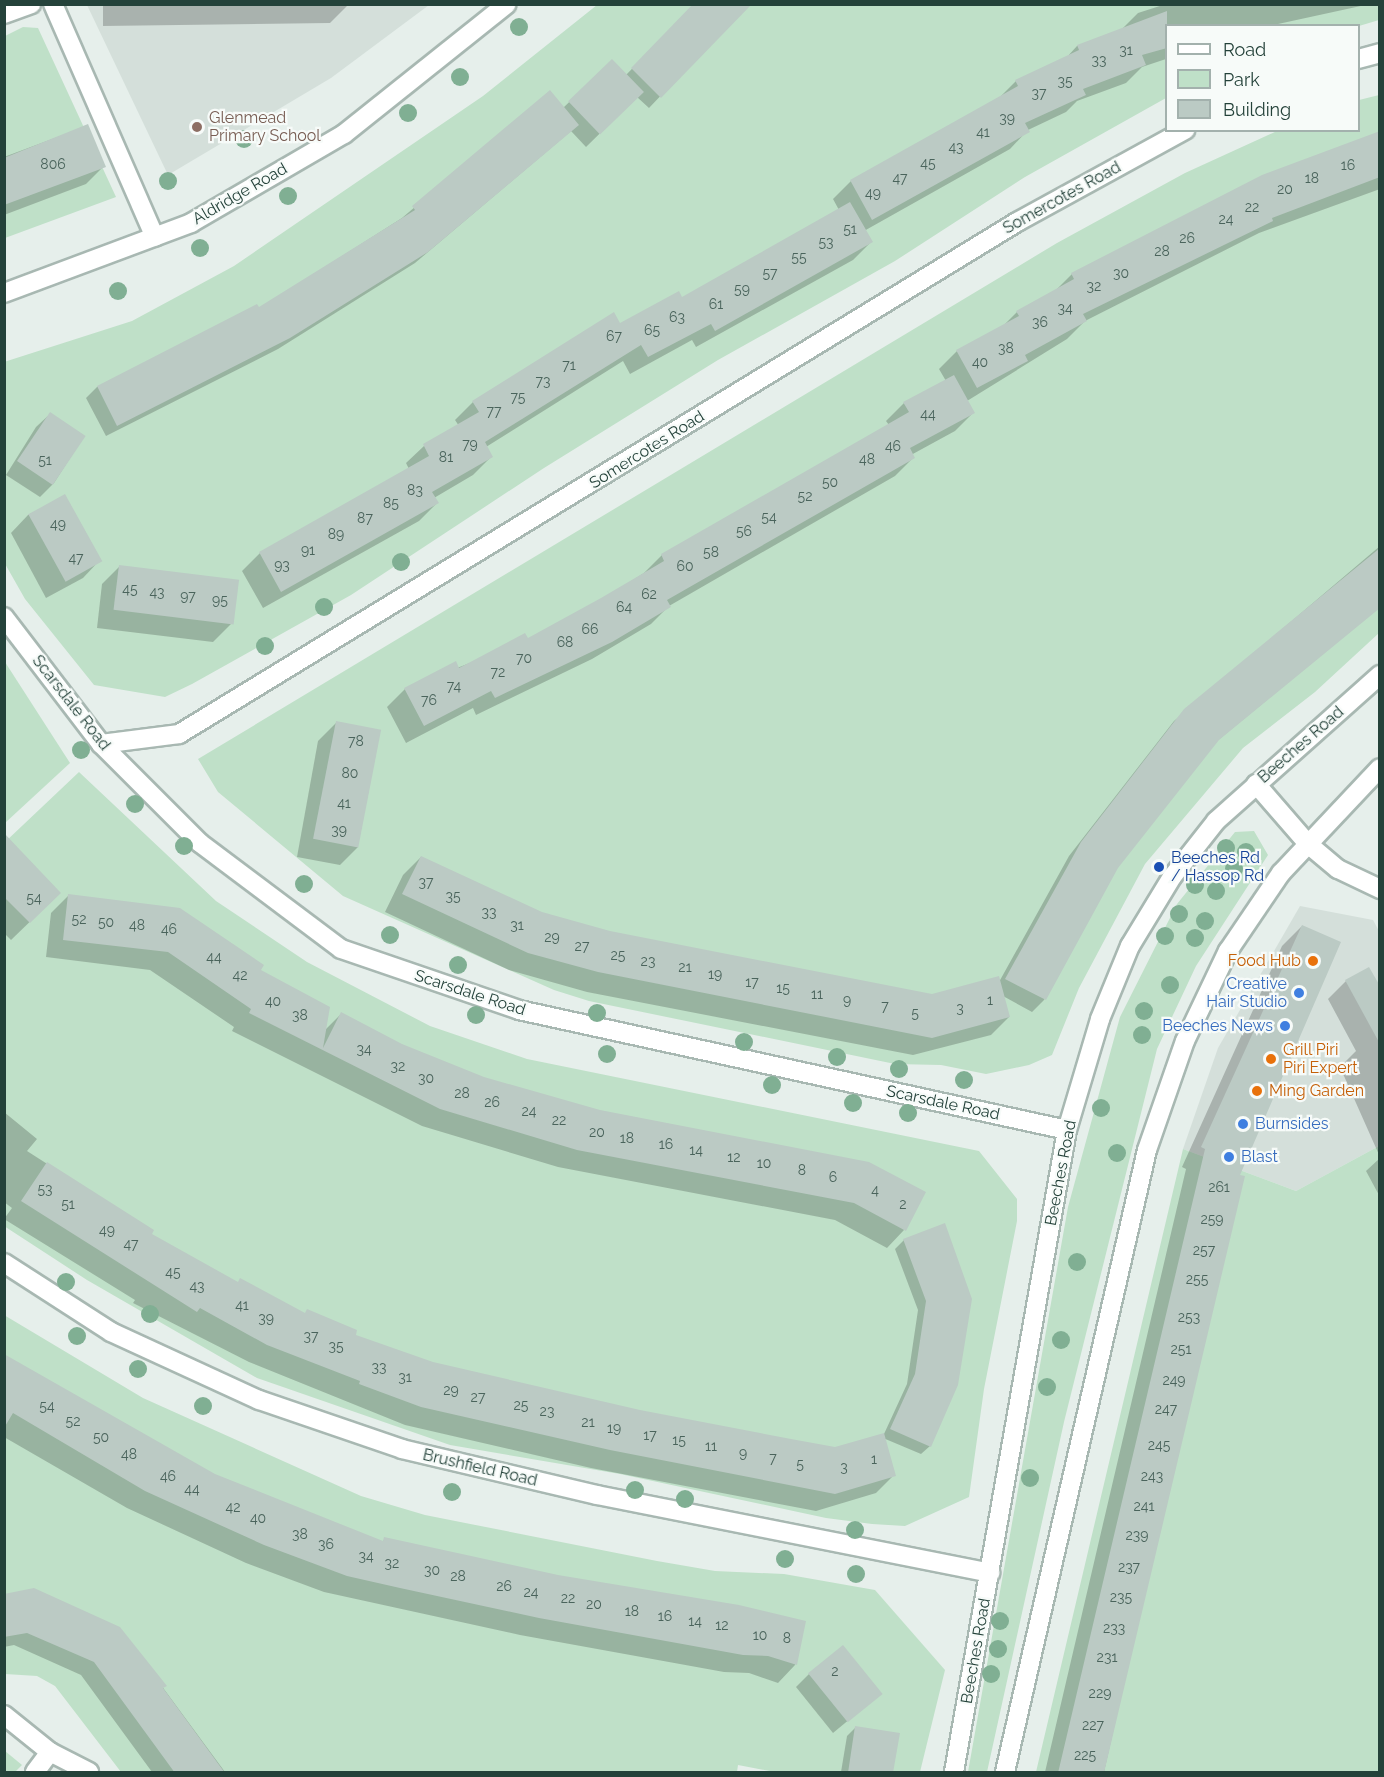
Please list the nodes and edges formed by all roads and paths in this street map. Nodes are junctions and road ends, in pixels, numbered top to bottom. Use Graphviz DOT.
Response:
graph roads {
  1 [pos="31,4"];
  2 [pos="53,4"];
  3 [pos="507,4"];
  4 [pos="4,14"];
  5 [pos="1380,53"];
  6 [pos="1360,59"];
  7 [pos="1181,132"];
  8 [pos="155,237"];
  9 [pos="4,293"];
  10 [pos="4,617"];
  11 [pos="1378,680"];
  12 [pos="101,744"];
  13 [pos="1380,768"];
  14 [pos="1256,784"];
  15 [pos="1308,844"];
  16 [pos="1380,889"];
  17 [pos="1067,1130"];
  18 [pos="4,1263"];
  19 [pos="990,1573"];
  20 [pos="4,1715"];
  21 [pos="50,1752"];
  22 [pos="35,1773"];
  23 [pos="89,1773"];
  24 [pos="954,1773"];
  25 [pos="1005,1773"];
  1 -- 4 [label="street"];
  2 -- 8 [label="street"];
  3 -- 8 [label="street, Aldridge Road"];
  5 -- 6 [label="street"];
  7 -- 12 [label="street, Somercotes Road"];
  8 -- 9 [label="street, Aldridge Road"];
  10 -- 12 [label="street, Scarsdale Road"];
  11 -- 14 [label="street, Beeches Road"];
  12 -- 17 [label="street, Scarsdale Road"];
  13 -- 15 [label="street"];
  14 -- 15 [label="street"];
  14 -- 17 [label="street, Beeches Road"];
  15 -- 16 [label="street"];
  15 -- 25 [label="street"];
  17 -- 19 [label="street, Beeches Road"];
  18 -- 19 [label="street, Brushfield Road"];
  19 -- 24 [label="street, Beeches Road"];
  20 -- 21 [label="street"];
  21 -- 22 [label="street"];
  21 -- 23 [label="street"];
}
